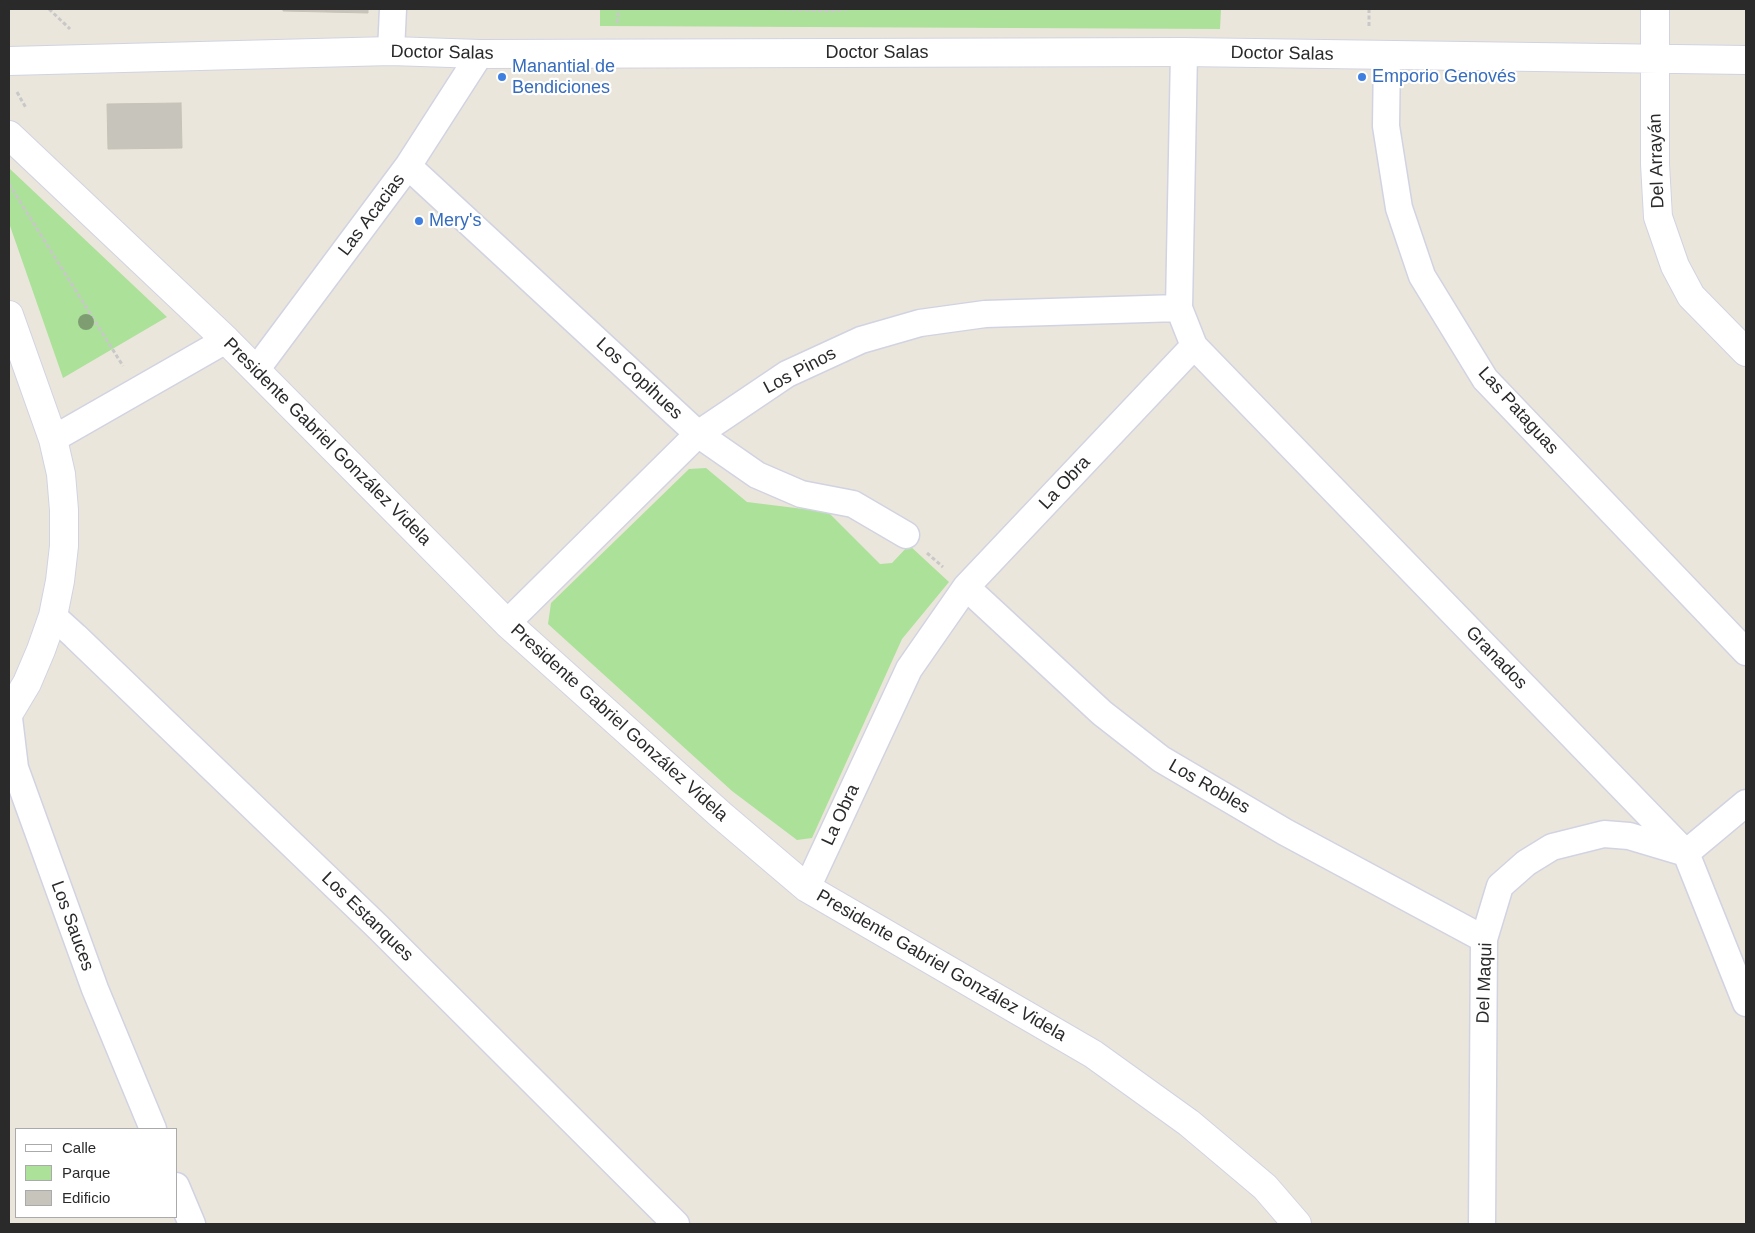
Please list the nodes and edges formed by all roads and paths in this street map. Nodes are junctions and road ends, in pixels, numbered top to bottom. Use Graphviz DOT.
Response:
graph roads {
  1 [pos="393,9"];
  2 [pos="779,9"];
  3 [pos="848,9"];
  4 [pos="1655,9"];
  5 [pos="391,52"];
  6 [pos="1184,52"];
  7 [pos="480,54"];
  8 [pos="1386,55"];
  9 [pos="1655,60"];
  10 [pos="1746,60"];
  11 [pos="9,61"];
  12 [pos="9,135"];
  13 [pos="408,166"];
  14 [pos="9,184"];
  15 [pos="1179,308"];
  16 [pos="9,315"];
  17 [pos="226,340"];
  18 [pos="1194,346"];
  19 [pos="1746,352"];
  20 [pos="256,370"];
  21 [pos="138,390"];
  22 [pos="698,434"];
  23 [pos="53,439"];
  24 [pos="906,535"];
  25 [pos="966,587"];
  26 [pos="52,616"];
  27 [pos="507,623"];
  28 [pos="1746,652"];
  29 [pos="9,713"];
  30 [pos="9,718"];
  31 [pos="1746,803"];
  32 [pos="1686,853"];
  33 [pos="807,888"];
  34 [pos="1484,939"];
  35 [pos="1746,1004"];
  36 [pos="153,1128"];
  37 [pos="178,1191"];
  38 [pos="192,1224"];
  39 [pos="676,1224"];
  40 [pos="1297,1224"];
  41 [pos="1482,1224"];
  1 -- 5 [label="street"];
  2 -- 3 [label="path"];
  4 -- 9 [label="main road, Del Arrayán"];
  5 -- 7 [label="main road, Doctor Salas"];
  5 -- 11 [label="main road, Doctor Salas"];
  6 -- 7 [label="main road, Doctor Salas"];
  6 -- 8 [label="main road, Doctor Salas"];
  6 -- 15 [label="street"];
  7 -- 13 [label="street, Las Acacias"];
  8 -- 9 [label="main road, Doctor Salas"];
  8 -- 28 [label="street, Las Pataguas"];
  9 -- 10 [label="main road, Doctor Salas"];
  9 -- 19 [label="main road, Del Arrayán"];
  12 -- 17 [label="main road, Presidente Gabriel González Videla"];
  13 -- 20 [label="street, Las Acacias"];
  13 -- 22 [label="street, Los Copihues"];
  14 -- 21 [label="path"];
  15 -- 18 [label="street"];
  15 -- 22 [label="street, Los Pinos"];
  16 -- 23 [label="main road"];
  17 -- 20 [label="main road, Presidente Gabriel González Videla"];
  17 -- 21 [label="street"];
  18 -- 25 [label="street, La Obra"];
  18 -- 32 [label="street, Granados"];
  20 -- 27 [label="main road, Presidente Gabriel González Videla"];
  21 -- 23 [label="street"];
  22 -- 24 [label="street, Los Copihues"];
  22 -- 27 [label="street, Los Pinos"];
  23 -- 26 [label="main road"];
  24 -- 25 [label="path"];
  25 -- 33 [label="street, La Obra"];
  25 -- 34 [label="street, Los Robles"];
  26 -- 29 [label="main road"];
  26 -- 39 [label="street, Los Estanques"];
  27 -- 33 [label="main road, Presidente Gabriel González Videla"];
  30 -- 36 [label="street, Los Sauces"];
  31 -- 32 [label="street"];
  32 -- 34 [label="street, Del Maqui"];
  32 -- 35 [label="street, Granados"];
  33 -- 40 [label="main road, Presidente Gabriel González Videla"];
  34 -- 41 [label="street, Del Maqui"];
  37 -- 38 [label="street"];
}
